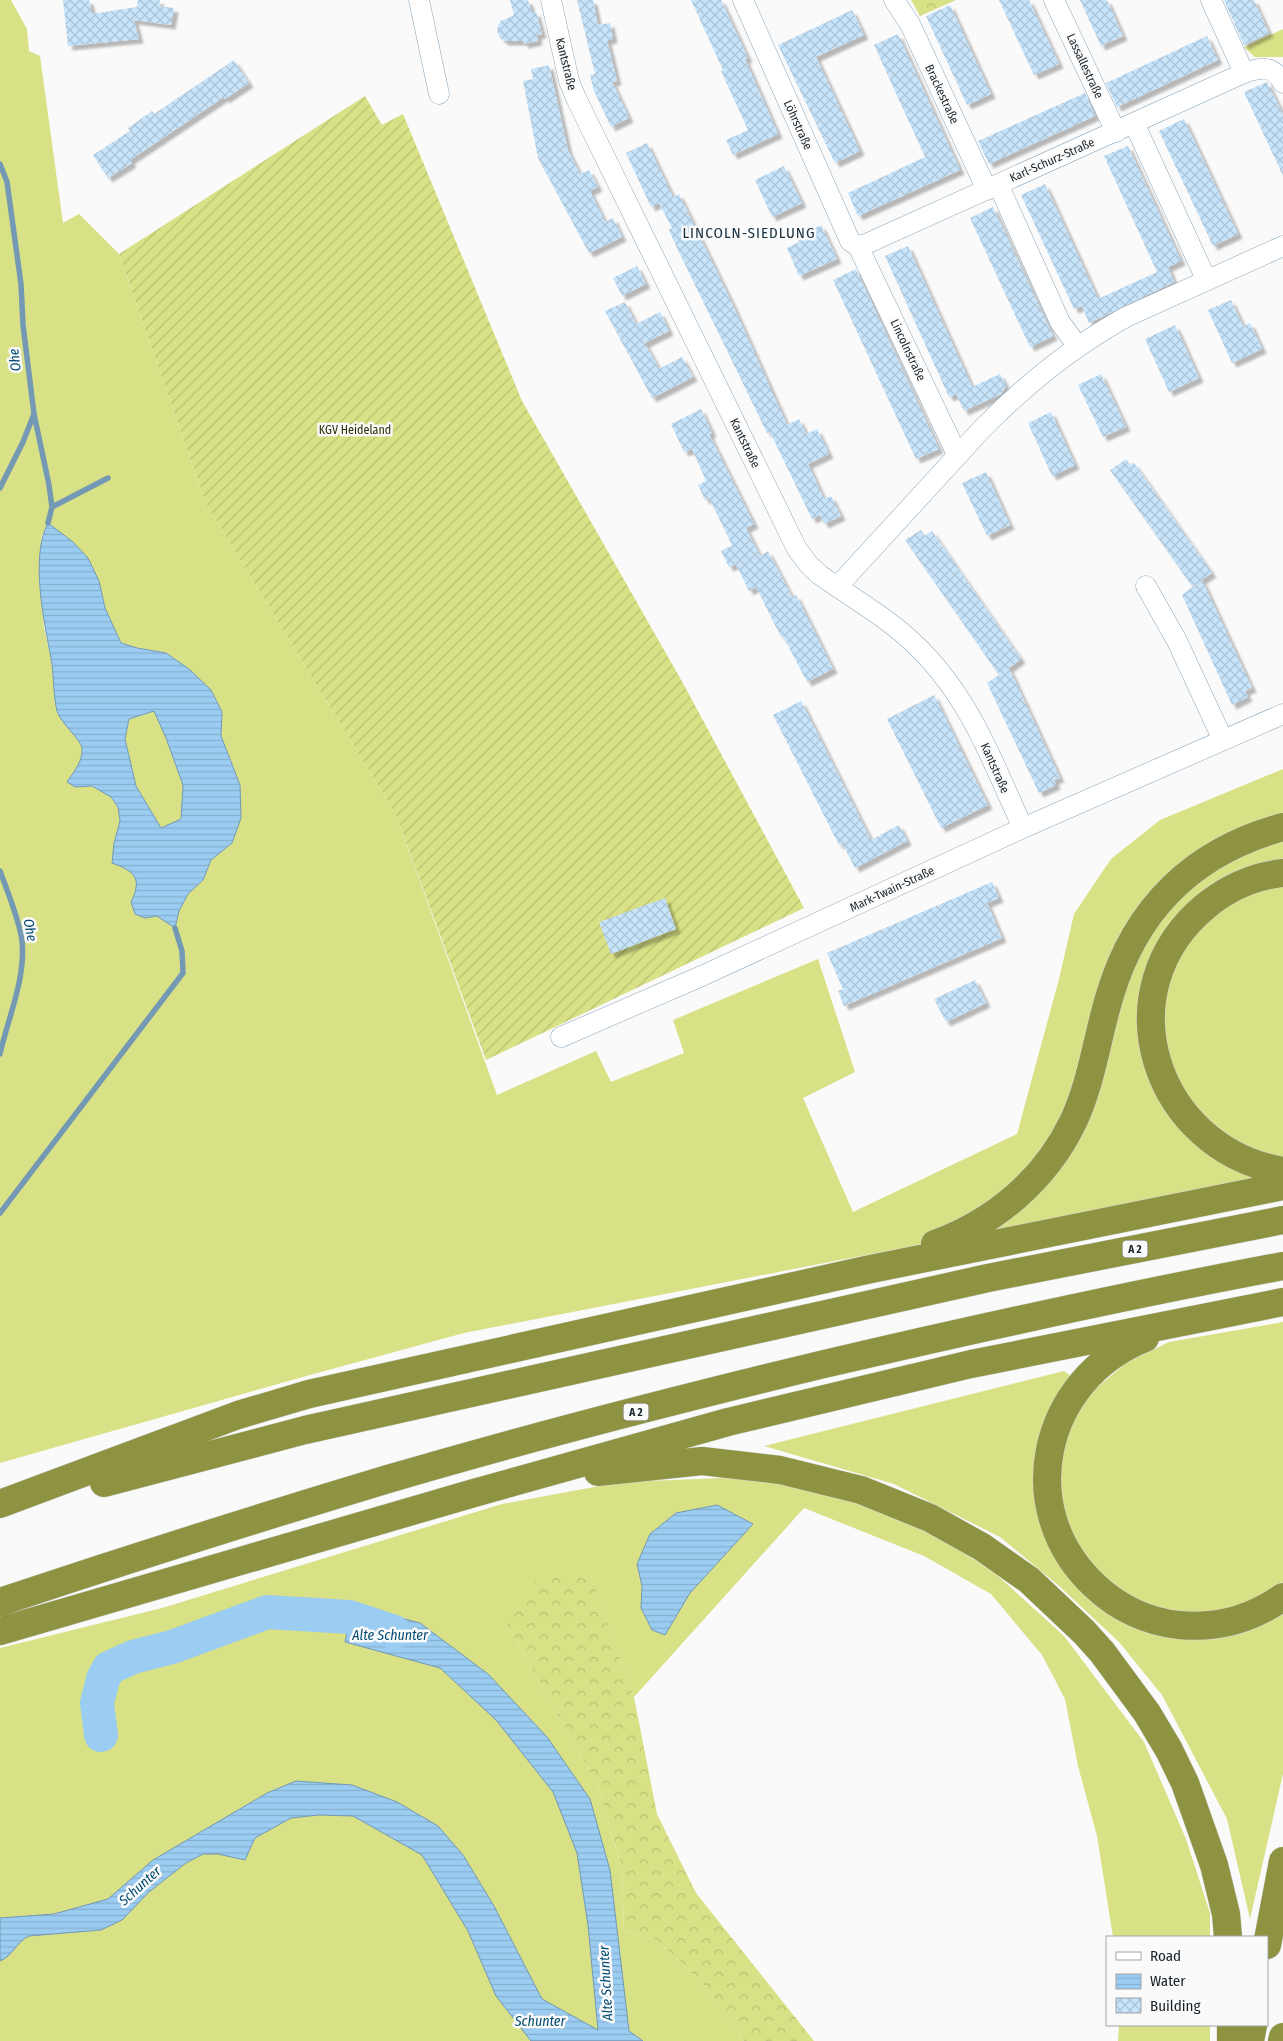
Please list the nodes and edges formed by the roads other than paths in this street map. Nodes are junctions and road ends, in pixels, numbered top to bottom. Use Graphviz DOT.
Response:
graph roads {
  1 [pos="419,0"];
  2 [pos="551,0"];
  3 [pos="743,0"];
  4 [pos="894,0"];
  5 [pos="1054,0"];
  6 [pos="1211,0"];
  7 [pos="1244,73"];
  8 [pos="1283,83"];
  9 [pos="439,94"];
  10 [pos="1134,123"];
  11 [pos="1116,132"];
  12 [pos="993,187"];
  13 [pos="858,246"];
  14 [pos="1283,246"];
  15 [pos="1206,279"];
  16 [pos="1078,347"];
  17 [pos="959,454"];
  18 [pos="1146,586"];
  19 [pos="837,587"];
  20 [pos="1283,714"];
  21 [pos="1223,740"];
  22 [pos="1283,827"];
  23 [pos="1023,828"];
  24 [pos="1283,873"];
  25 [pos="561,1037"];
  26 [pos="1283,1172"];
  27 [pos="1283,1186"];
  28 [pos="1283,1220"];
  29 [pos="1283,1266"];
  30 [pos="866,1270"];
  31 [pos="1283,1302"];
  32 [pos="1244,1309"];
  33 [pos="474,1493"];
  34 [pos="0,1504"];
  35 [pos="0,1513"];
  36 [pos="1283,1597"];
  37 [pos="0,1602"];
  38 [pos="0,1631"];
  39 [pos="1283,1861"];
  40 [pos="1228,1936"];
  41 [pos="1268,1940"];
  42 [pos="1231,2026"];
  43 [pos="1253,2026"];
  44 [pos="1283,2037"];
  45 [pos="1231,2041"];
  46 [pos="1250,2041"];
  47 [pos="1282,2041"];
  1 -- 9 [label="street"];
  2 -- 19 [label="street, Kantstraße"];
  3 -- 13 [label="street, Löhrstraße"];
  4 -- 12 [label="street, Brackestraße"];
  5 -- 11 [label="street, Lassallestraße"];
  6 -- 7 [label="street"];
  7 -- 8 [label="street"];
  7 -- 10 [label="street, Karl-Schurz-Straße"];
  10 -- 11 [label="street, Karl-Schurz-Straße"];
  10 -- 15 [label="street"];
  11 -- 12 [label="street, Karl-Schurz-Straße"];
  12 -- 13 [label="street, Karl-Schurz-Straße"];
  12 -- 16 [label="street"];
  13 -- 17 [label="street, Lincolnstraße"];
  14 -- 15 [label="street"];
  15 -- 16 [label="street"];
  16 -- 17 [label="street"];
  17 -- 19 [label="street"];
  18 -- 21 [label="street"];
  19 -- 23 [label="street, Kantstraße"];
  20 -- 21 [label="street, Mark-Twain-Straße"];
  21 -- 23 [label="street, Mark-Twain-Straße"];
  22 -- 30 [label="highway"];
  23 -- 25 [label="street, Mark-Twain-Straße"];
  24 -- 26 [label="highway"];
  27 -- 30 [label="highway"];
  28 -- 35 [label="highway, A 2"];
  29 -- 37 [label="highway, A 2"];
  30 -- 34 [label="highway"];
  31 -- 32 [label="highway"];
  32 -- 33 [label="highway"];
  32 -- 36 [label="highway"];
  33 -- 38 [label="highway"];
  33 -- 40 [label="highway"];
  39 -- 41 [label="highway"];
  42 -- 45 [label="highway"];
  43 -- 46 [label="highway"];
  44 -- 47 [label="highway"];
}
